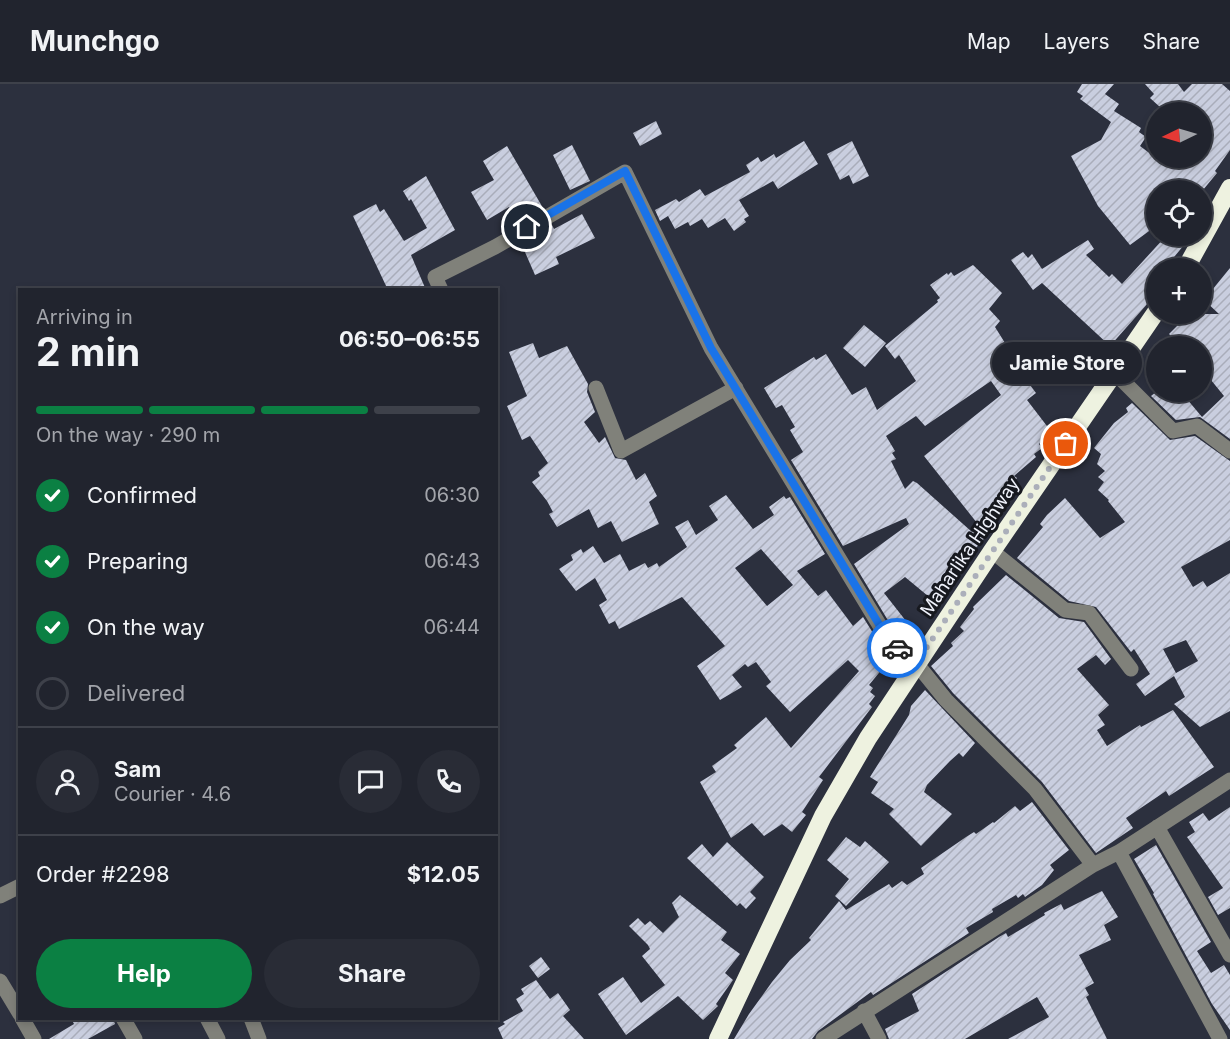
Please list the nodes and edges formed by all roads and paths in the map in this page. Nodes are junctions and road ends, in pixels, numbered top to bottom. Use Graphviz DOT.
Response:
graph roads {
  1 [pos="1230,188"];
  2 [pos="1192,258"];
  3 [pos="440,288"];
  4 [pos="1148,324"];
  5 [pos="1115,373"];
  6 [pos="596,388"];
  7 [pos="736,388"];
  8 [pos="1230,451"];
  9 [pos="992,551"];
  10 [pos="916,663"];
  11 [pos="1131,669"];
  12 [pos="1230,780"];
  13 [pos="1157,827"];
  14 [pos="1119,852"];
  15 [pos="1093,865"];
  16 [pos="18,887"];
  17 [pos="0,896"];
  18 [pos="1230,955"];
  19 [pos="0,981"];
  20 [pos="18,1011"];
  21 [pos="864,1011"];
  22 [pos="23,1020"];
  23 [pos="124,1020"];
  24 [pos="208,1020"];
  25 [pos="252,1020"];
  26 [pos="828,1035"];
  27 [pos="34,1039"];
  28 [pos="135,1039"];
  29 [pos="218,1039"];
  30 [pos="258,1039"];
  31 [pos="718,1039"];
  32 [pos="879,1039"];
  33 [pos="1220,1039"];
  1 -- 2 [label="highway"];
  3 -- 7 [label="street"];
  4 -- 5 [label="highway, Maharlika Highway"];
  5 -- 8 [label="street"];
  5 -- 9 [label="highway, Maharlika Highway"];
  6 -- 7 [label="street"];
  7 -- 10 [label="street"];
  9 -- 10 [label="highway, Maharlika Highway"];
  9 -- 11 [label="street"];
  10 -- 15 [label="street"];
  10 -- 31 [label="highway, Maharlika Highway"];
  12 -- 13 [label="street"];
  13 -- 14 [label="street"];
  13 -- 18 [label="street"];
  14 -- 15 [label="street"];
  14 -- 33 [label="street"];
  15 -- 21 [label="street"];
  16 -- 17 [label="street"];
  19 -- 20 [label="street"];
  21 -- 26 [label="street"];
  21 -- 32 [label="street"];
  22 -- 27 [label="street"];
  23 -- 28 [label="street"];
  24 -- 29 [label="street"];
  25 -- 30 [label="street"];
}
